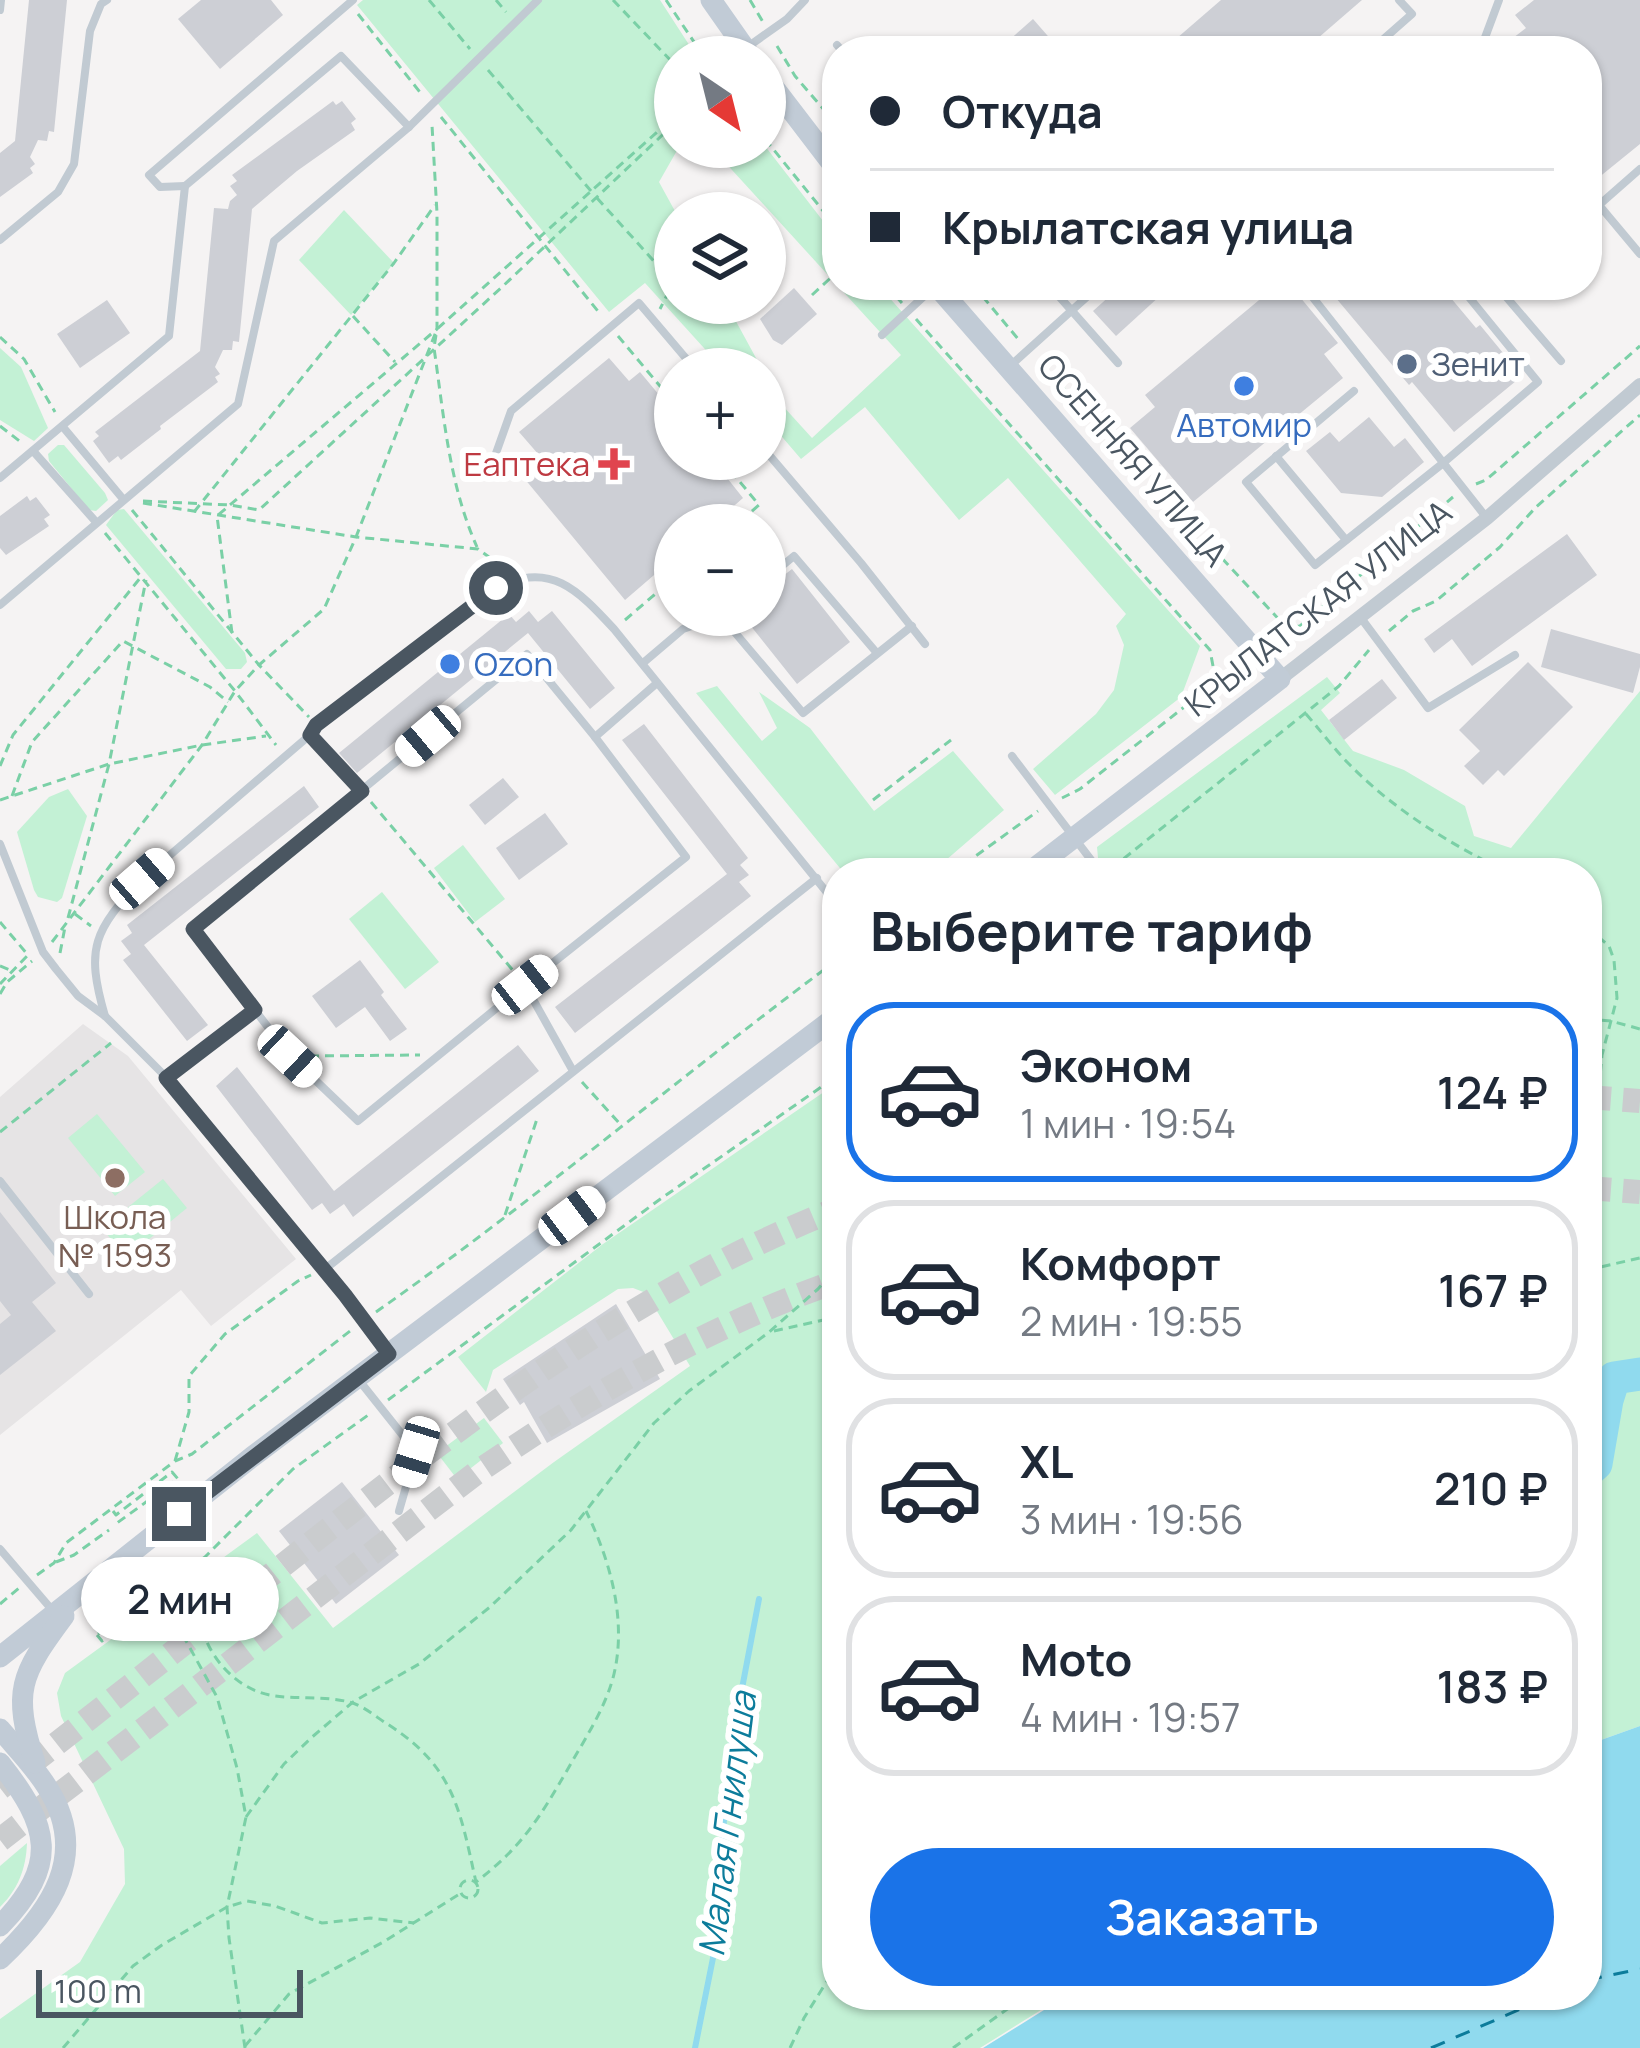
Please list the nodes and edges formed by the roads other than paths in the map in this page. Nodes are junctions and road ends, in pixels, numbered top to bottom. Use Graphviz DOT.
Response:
graph roads {
  1 [pos="1,0"];
  2 [pos="107,0"];
  3 [pos="538,0"];
  4 [pos="711,0"];
  5 [pos="805,0"];
  6 [pos="1400,0"];
  7 [pos="1499,0"];
  8 [pos="352,2"];
  9 [pos="0,10"];
  10 [pos="736,36"];
  11 [pos="766,36"];
  12 [pos="1387,36"];
  13 [pos="1486,36"];
  14 [pos="786,103"];
  15 [pos="409,127"];
  16 [pos="822,150"];
  17 [pos="1640,169"];
  18 [pos="185,186"];
  19 [pos="1602,202"];
  20 [pos="1602,209"];
  21 [pos="0,240"];
  22 [pos="1640,254"];
  23 [pos="919,300"];
  24 [pos="949,300"];
  25 [pos="1062,300"];
  26 [pos="1083,300"];
  27 [pos="1315,300"];
  28 [pos="1471,300"];
  29 [pos="1509,300"];
  30 [pos="1071,310"];
  31 [pos="882,335"];
  32 [pos="677,348"];
  33 [pos="1562,361"];
  34 [pos="1118,363"];
  35 [pos="1009,367"];
  36 [pos="1640,385"];
  37 [pos="1354,392"];
  38 [pos="62,427"];
  39 [pos="34,451"];
  40 [pos="495,456"];
  41 [pos="1276,457"];
  42 [pos="1442,464"];
  43 [pos="786,475"];
  44 [pos="0,478"];
  45 [pos="123,500"];
  46 [pos="1487,518"];
  47 [pos="96,522"];
  48 [pos="1346,540"];
  49 [pos="786,563"];
  50 [pos="0,605"];
  51 [pos="1360,617"];
  52 [pos="912,626"];
  53 [pos="675,636"];
  54 [pos="739,636"];
  55 [pos="925,644"];
  56 [pos="876,652"];
  57 [pos="1515,655"];
  58 [pos="643,664"];
  59 [pos="1280,679"];
  60 [pos="658,682"];
  61 [pos="310,735"];
  62 [pos="595,736"];
  63 [pos="1012,756"];
  64 [pos="362,791"];
  65 [pos="1074,837"];
  66 [pos="0,844"];
  67 [pos="1047,858"];
  68 [pos="1091,858"];
  69 [pos="817,878"];
  70 [pos="822,885"];
  71 [pos="525,985"];
  72 [pos="255,1010"];
  73 [pos="105,1016"];
  74 [pos="822,1027"];
  75 [pos="573,1071"];
  76 [pos="166,1078"];
  77 [pos="0,1181"];
  78 [pos="324,1270"];
  79 [pos="89,1294"];
  80 [pos="389,1354"];
  81 [pos="357,1378"];
  82 [pos="399,1510"];
  83 [pos="0,1549"];
  84 [pos="84,1588"];
  85 [pos="54,1612"];
  86 [pos="0,1658"];
  87 [pos="0,1729"];
  88 [pos="0,1766"];
  89 [pos="29,1781"];
  90 [pos="0,1926"];
  91 [pos="0,1960"];
  1 -- 9 [label="lane"];
  2 -- 21 [label="lane"];
  3 -- 15 [label="lane"];
  4 -- 10 [label="main road"];
  5 -- 11 [label="lane"];
  6 -- 12 [label="lane"];
  7 -- 13 [label="lane"];
  8 -- 18 [label="lane"];
  14 -- 16 [label="main road"];
  15 -- 18 [label="lane"];
  15 -- 45 [label="lane"];
  17 -- 19 [label="lane"];
  18 -- 38 [label="lane"];
  20 -- 22 [label="lane"];
  23 -- 31 [label="lane"];
  24 -- 35 [label="main road, ОСЕННЯЯ УЛИЦА"];
  25 -- 30 [label="lane"];
  26 -- 30 [label="lane"];
  27 -- 42 [label="lane"];
  28 -- 42 [label="lane"];
  29 -- 33 [label="lane"];
  30 -- 34 [label="lane"];
  30 -- 35 [label="lane"];
  32 -- 40 [label="lane"];
  35 -- 59 [label="main road, ОСЕННЯЯ УЛИЦА"];
  36 -- 46 [label="street, КРЫЛАТСКАЯ УЛИЦА"];
  37 -- 41 [label="lane"];
  38 -- 39 [label="lane"];
  38 -- 45 [label="lane"];
  39 -- 44 [label="lane"];
  39 -- 47 [label="lane"];
  41 -- 48 [label="lane"];
  41 -- 48 [label="lane"];
  42 -- 46 [label="lane"];
  42 -- 48 [label="lane"];
  43 -- 52 [label="lane"];
  45 -- 47 [label="lane"];
  46 -- 51 [label="street, КРЫЛАТСКАЯ УЛИЦА"];
  47 -- 50 [label="lane"];
  49 -- 56 [label="lane"];
  51 -- 57 [label="lane"];
  51 -- 59 [label="street, КРЫЛАТСКАЯ УЛИЦА"];
  52 -- 55 [label="lane"];
  52 -- 56 [label="lane"];
  53 -- 58 [label="lane"];
  54 -- 56 [label="lane"];
  58 -- 60 [label="lane"];
  58 -- 61 [label="lane"];
  59 -- 65 [label="main road, КРЫЛАТСКАЯ УЛИЦА"];
  60 -- 62 [label="lane"];
  60 -- 69 [label="lane"];
  61 -- 64 [label="lane"];
  61 -- 73 [label="lane"];
  62 -- 64 [label="lane"];
  62 -- 71 [label="lane"];
  63 -- 65 [label="lane"];
  64 -- 72 [label="lane"];
  65 -- 67 [label="main road, КРЫЛАТСКАЯ УЛИЦА"];
  65 -- 68 [label="lane"];
  66 -- 73 [label="lane"];
  69 -- 70 [label="lane"];
  69 -- 75 [label="lane"];
  71 -- 72 [label="lane"];
  71 -- 75 [label="lane"];
  72 -- 76 [label="lane"];
  73 -- 76 [label="lane"];
  74 -- 80 [label="main road"];
  75 -- 78 [label="lane"];
  76 -- 78 [label="lane"];
  77 -- 79 [label="lane"];
  78 -- 80 [label="lane"];
  80 -- 81 [label="main road"];
  81 -- 82 [label="lane"];
  81 -- 84 [label="main road"];
  83 -- 85 [label="lane"];
  84 -- 85 [label="main road"];
  84 -- 89 [label="main road"];
  85 -- 86 [label="main road"];
  87 -- 89 [label="main road"];
  88 -- 89 [label="main road"];
  89 -- 90 [label="main road"];
  89 -- 91 [label="main road"];
}
